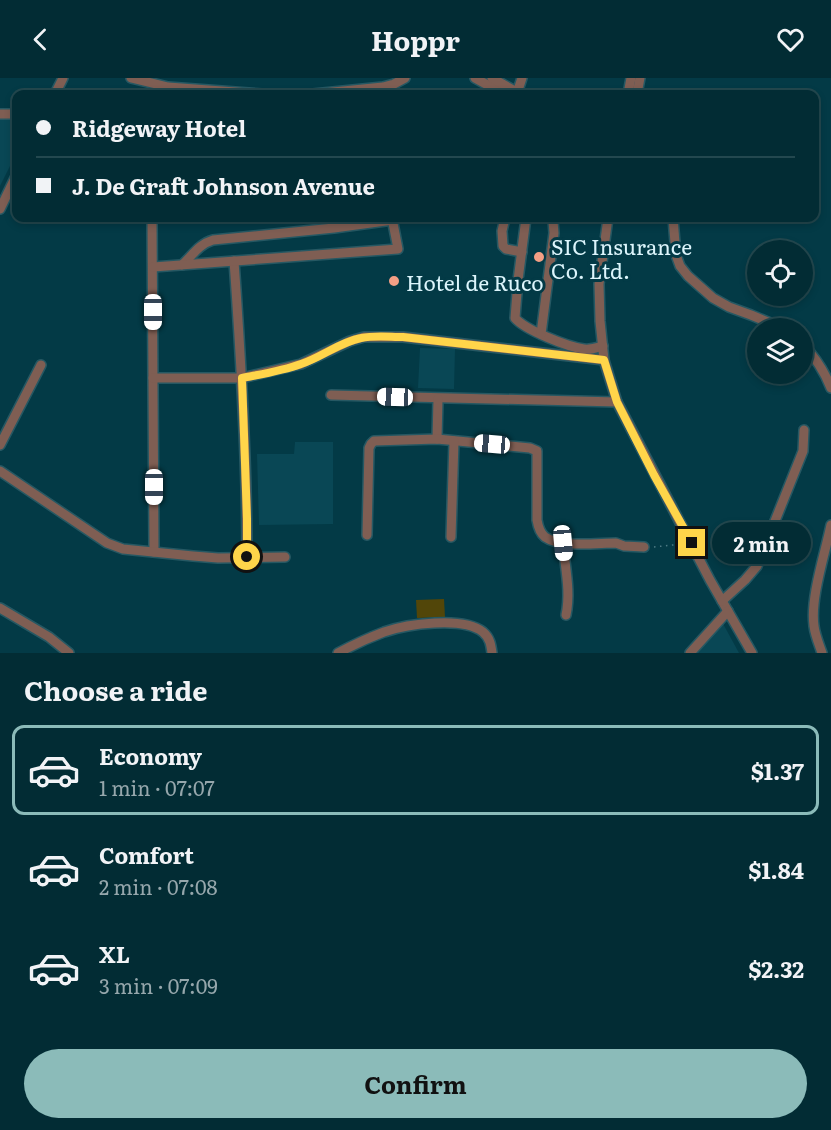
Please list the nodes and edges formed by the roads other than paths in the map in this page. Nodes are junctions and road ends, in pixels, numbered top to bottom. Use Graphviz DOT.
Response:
graph roads {
  1 [pos="131,78"];
  2 [pos="405,78"];
  3 [pos="475,78"];
  4 [pos="492,78"];
  5 [pos="208,90"];
  6 [pos="353,90"];
  7 [pos="497,90"];
  8 [pos="512,90"];
  9 [pos="12,184"];
  10 [pos="0,210"];
  11 [pos="152,222"];
  12 [pos="373,222"];
  13 [pos="393,222"];
  14 [pos="504,222"];
  15 [pos="526,222"];
  16 [pos="553,222"];
  17 [pos="607,222"];
  18 [pos="673,222"];
  19 [pos="522,252"];
  20 [pos="234,261"];
  21 [pos="182,265"];
  22 [pos="153,267"];
  23 [pos="758,318"];
  24 [pos="542,333"];
  25 [pos="603,346"];
  26 [pos="813,356"];
  27 [pos="604,360"];
  28 [pos="41,365"];
  29 [pos="153,378"];
  30 [pos="242,378"];
  31 [pos="831,388"];
  32 [pos="331,395"];
  33 [pos="438,399"];
  34 [pos="617,402"];
  35 [pos="804,430"];
  36 [pos="437,439"];
  37 [pos="454,441"];
  38 [pos="0,446"];
  39 [pos="0,471"];
  40 [pos="831,525"];
  41 [pos="367,535"];
  42 [pos="451,537"];
  43 [pos="563,543"];
  44 [pos="644,548"];
  45 [pos="154,552"];
  46 [pos="247,557"];
  47 [pos="285,557"];
  48 [pos="722,601"];
  49 [pos="0,608"];
  50 [pos="728,611"];
  51 [pos="566,615"];
  52 [pos="69,653"];
  53 [pos="338,653"];
  54 [pos="492,653"];
  55 [pos="690,653"];
  56 [pos="752,653"];
  57 [pos="822,653"];
  1 -- 5 [label="street"];
  2 -- 6 [label="street"];
  3 -- 7 [label="street"];
  4 -- 8 [label="street"];
  9 -- 10 [label="street"];
  11 -- 22 [label="street"];
  12 -- 21 [label="street"];
  13 -- 20 [label="street"];
  14 -- 19 [label="street"];
  15 -- 19 [label="street"];
  16 -- 24 [label="street"];
  17 -- 25 [label="street"];
  18 -- 23 [label="street"];
  19 -- 24 [label="street"];
  20 -- 21 [label="street"];
  20 -- 30 [label="street"];
  21 -- 22 [label="street"];
  22 -- 29 [label="street"];
  24 -- 25 [label="street"];
  25 -- 27 [label="street"];
  26 -- 31 [label="street"];
  27 -- 30 [label="street"];
  27 -- 34 [label="street"];
  28 -- 38 [label="street"];
  29 -- 30 [label="street"];
  29 -- 45 [label="street"];
  30 -- 46 [label="street"];
  32 -- 33 [label="street"];
  33 -- 34 [label="street"];
  33 -- 36 [label="street"];
  34 -- 48 [label="street"];
  35 -- 48 [label="street"];
  36 -- 37 [label="street"];
  36 -- 41 [label="street"];
  37 -- 42 [label="street"];
  37 -- 43 [label="street"];
  39 -- 45 [label="street"];
  40 -- 57 [label="street"];
  43 -- 44 [label="street"];
  43 -- 51 [label="street"];
  45 -- 46 [label="street"];
  46 -- 47 [label="street"];
  48 -- 50 [label="street"];
  49 -- 52 [label="street"];
  50 -- 55 [label="street"];
  50 -- 56 [label="street"];
  53 -- 54 [label="street"];
}
